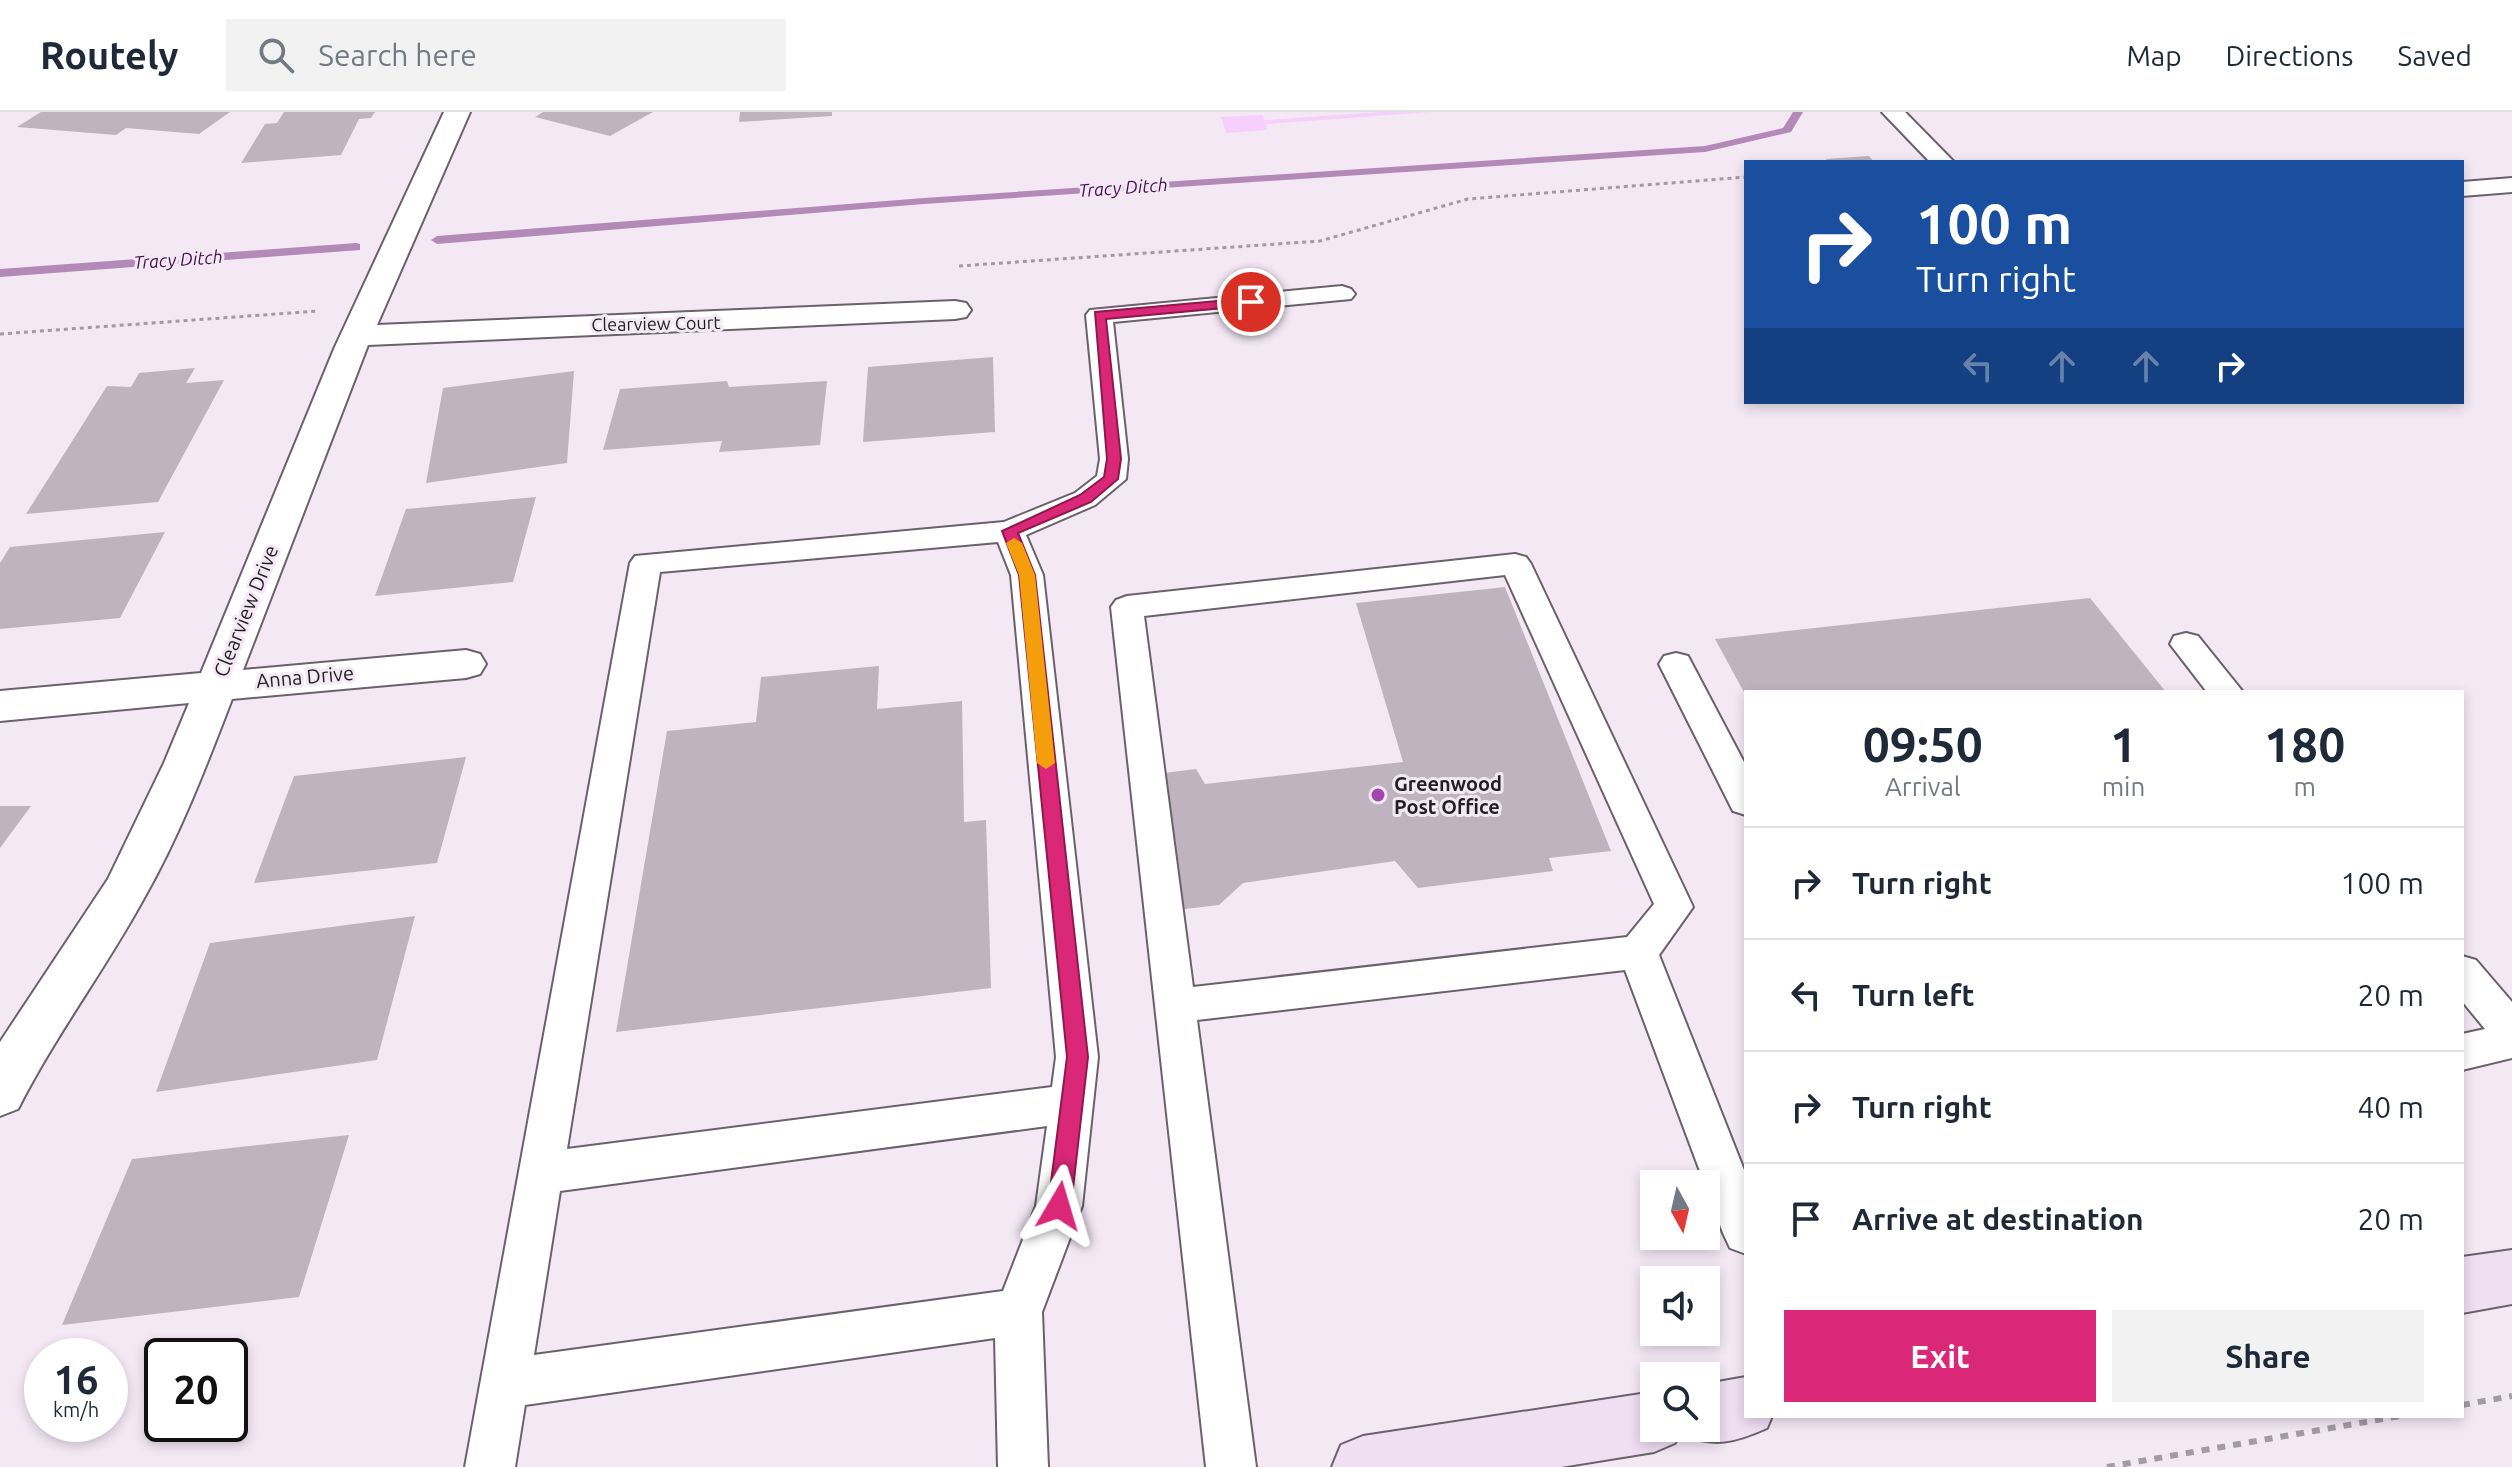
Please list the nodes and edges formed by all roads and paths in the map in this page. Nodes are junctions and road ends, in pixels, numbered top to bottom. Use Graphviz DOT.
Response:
graph roads {
  1 [pos="457,112"];
  2 [pos="1893,112"];
  3 [pos="1941,160"];
  4 [pos="1744,177"];
  5 [pos="2512,185"];
  6 [pos="2464,189"];
  7 [pos="955,266"];
  8 [pos="1342,294"];
  9 [pos="955,310"];
  10 [pos="362,322"];
  11 [pos="0,334"];
  12 [pos="1009,531"];
  13 [pos="2186,644"];
  14 [pos="466,664"];
  15 [pos="1676,664"];
  16 [pos="217,685"];
  17 [pos="2224,690"];
  18 [pos="0,706"];
  19 [pos="1744,797"];
  20 [pos="1638,952"];
  21 [pos="2464,974"];
  22 [pos="1174,1006"];
  23 [pos="2512,1031"];
  24 [pos="2512,1040"];
  25 [pos="2464,1052"];
  26 [pos="0,1093"];
  27 [pos="1071,1104"];
  28 [pos="541,1173"];
  29 [pos="1744,1228"];
  30 [pos="2512,1277"];
  31 [pos="2464,1285"];
  32 [pos="1018,1312"];
  33 [pos="506,1383"];
  34 [pos="2512,1396"];
  35 [pos="2464,1405"];
  36 [pos="1744,1407"];
  37 [pos="1720,1412"];
  38 [pos="2389,1418"];
  39 [pos="1640,1424"];
  40 [pos="490,1467"];
  41 [pos="1023,1467"];
  42 [pos="1231,1467"];
  43 [pos="1363,1467"];
  44 [pos="2107,1467"];
  1 -- 10 [label="street, Clearview Drive"];
  2 -- 3 [label="lane"];
  4 -- 7 [label="path"];
  5 -- 6 [label="lane"];
  8 -- 12 [label="lane"];
  9 -- 10 [label="street, Clearview Court"];
  10 -- 11 [label="path"];
  10 -- 16 [label="street, Clearview Drive"];
  12 -- 27 [label="lane"];
  12 -- 28 [label="lane"];
  13 -- 17 [label="lane"];
  14 -- 16 [label="street, Anna Drive"];
  15 -- 19 [label="lane"];
  16 -- 18 [label="street, Anna Drive"];
  16 -- 26 [label="street, Clearview Drive"];
  20 -- 22 [label="lane"];
  20 -- 22 [label="lane"];
  20 -- 29 [label="lane"];
  21 -- 23 [label="lane"];
  22 -- 42 [label="lane"];
  24 -- 25 [label="lane"];
  27 -- 28 [label="lane"];
  27 -- 32 [label="lane"];
  28 -- 33 [label="lane"];
  30 -- 31 [label="main road"];
  32 -- 33 [label="lane"];
  32 -- 41 [label="lane"];
  33 -- 40 [label="lane"];
  34 -- 35 [label="path"];
  36 -- 37 [label="main road"];
  38 -- 44 [label="path"];
  39 -- 43 [label="main road"];
}
